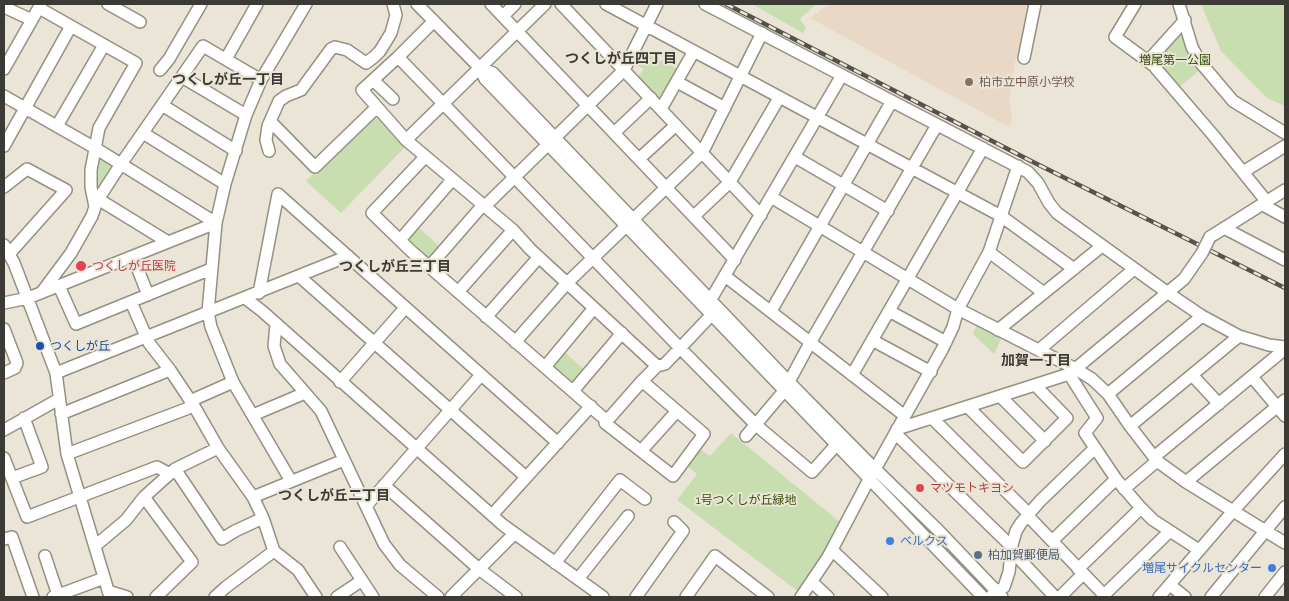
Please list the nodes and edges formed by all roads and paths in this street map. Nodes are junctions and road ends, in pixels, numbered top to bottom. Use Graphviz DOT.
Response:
graph roads {
  1 [pos="108,4"];
  2 [pos="201,4"];
  3 [pos="257,4"];
  4 [pos="306,4"];
  5 [pos="393,4"];
  6 [pos="417,4"];
  7 [pos="491,4"];
  8 [pos="515,4"];
  9 [pos="545,4"];
  10 [pos="561,4"];
  11 [pos="606,4"];
  12 [pos="657,4"];
  13 [pos="704,4"];
  14 [pos="1035,4"];
  15 [pos="1135,4"];
  16 [pos="1179,4"];
  17 [pos="40,6"];
  18 [pos="4,7"];
  19 [pos="502,16"];
  20 [pos="32,20"];
  21 [pos="1185,20"];
  22 [pos="434,21"];
  23 [pos="140,22"];
  24 [pos="646,25"];
  25 [pos="71,26"];
  26 [pos="517,31"];
  27 [pos="762,33"];
  28 [pos="104,45"];
  29 [pos="694,51"];
  30 [pos="398,57"];
  31 [pos="1024,58"];
  32 [pos="226,60"];
  33 [pos="1148,61"];
  34 [pos="480,68"];
  35 [pos="4,69"];
  36 [pos="160,70"];
  37 [pos="624,70"];
  38 [pos="740,76"];
  39 [pos="842,76"];
  40 [pos="182,77"];
  41 [pos="261,80"];
  42 [pos="373,80"];
  43 [pos="677,82"];
  44 [pos="4,96"];
  45 [pos="651,98"];
  46 [pos="780,98"];
  47 [pos="393,99"];
  48 [pos="892,101"];
  49 [pos="444,103"];
  50 [pos="162,105"];
  51 [pos="588,105"];
  52 [pos="376,107"];
  53 [pos="25,108"];
  54 [pos="725,108"];
  55 [pos="661,109"];
  56 [pos="246,115"];
  57 [pos="817,118"];
  58 [pos="270,122"];
  59 [pos="676,125"];
  60 [pos="938,125"];
  61 [pos="57,126"];
  62 [pos="143,133"];
  63 [pos="614,133"];
  64 [pos="1285,133"];
  65 [pos="406,140"];
  66 [pos="552,140"];
  67 [pos="866,145"];
  68 [pos="4,146"];
  69 [pos="1285,146"];
  70 [pos="95,148"];
  71 [pos="982,148"];
  72 [pos="236,150"];
  73 [pos="269,151"];
  74 [pos="702,152"];
  75 [pos="425,157"];
  76 [pos="794,157"];
  77 [pos="639,159"];
  78 [pos="121,164"];
  79 [pos="1018,166"];
  80 [pos="912,169"];
  81 [pos="1243,172"];
  82 [pos="515,177"];
  83 [pos="452,180"];
  84 [pos="730,182"];
  85 [pos="225,184"];
  86 [pos="843,185"];
  87 [pos="4,187"];
  88 [pos="666,187"];
  89 [pos="1285,190"];
  90 [pos="957,193"];
  91 [pos="771,197"];
  92 [pos="96,203"];
  93 [pos="1265,203"];
  94 [pos="483,207"];
  95 [pos="888,211"];
  96 [pos="761,215"];
  97 [pos="694,216"];
  98 [pos="1001,216"];
  99 [pos="1285,217"];
  100 [pos="630,222"];
  101 [pos="216,223"];
  102 [pos="820,226"];
  103 [pos="1224,228"];
  104 [pos="512,230"];
  105 [pos="400,240"];
  106 [pos="168,242"];
  107 [pos="1102,246"];
  108 [pos="863,252"];
  109 [pos="988,252"];
  110 [pos="348,256"];
  111 [pos="132,257"];
  112 [pos="539,257"];
  113 [pos="8,258"];
  114 [pos="592,258"];
  115 [pos="735,260"];
  116 [pos="1285,260"];
  117 [pos="429,267"];
  118 [pos="211,269"];
  119 [pos="1074,269"];
  120 [pos="1134,269"];
  121 [pos="299,276"];
  122 [pos="725,276"];
  123 [pos="908,279"];
  124 [pos="567,283"];
  125 [pos="60,286"];
  126 [pos="42,292"];
  127 [pos="458,292"];
  128 [pos="259,293"];
  129 [pos="1044,293"];
  130 [pos="1168,293"];
  131 [pos="148,295"];
  132 [pos="28,298"];
  133 [pos="244,298"];
  134 [pos="131,302"];
  135 [pos="4,303"];
  136 [pos="712,307"];
  137 [pos="405,308"];
  138 [pos="594,308"];
  139 [pos="958,309"];
  140 [pos="771,310"];
  141 [pos="889,311"];
  142 [pos="208,312"];
  143 [pos="1202,316"];
  144 [pos="486,317"];
  145 [pos="276,325"];
  146 [pos="4,329"];
  147 [pos="998,330"];
  148 [pos="622,333"];
  149 [pos="1239,336"];
  150 [pos="146,337"];
  151 [pos="872,340"];
  152 [pos="515,342"];
  153 [pos="946,342"];
  154 [pos="810,343"];
  155 [pos="374,344"];
  156 [pos="680,348"];
  157 [pos="1285,348"];
  158 [pos="1038,350"];
  159 [pos="657,366"];
  160 [pos="545,367"];
  161 [pos="170,370"];
  162 [pos="1073,371"];
  163 [pos="931,372"];
  164 [pos="4,373"];
  165 [pos="56,373"];
  166 [pos="481,375"];
  167 [pos="852,375"];
  168 [pos="1192,375"];
  169 [pos="1252,377"];
  170 [pos="642,381"];
  171 [pos="234,382"];
  172 [pos="340,382"];
  173 [pos="1035,385"];
  174 [pos="787,386"];
  175 [pos="573,391"];
  176 [pos="305,393"];
  177 [pos="1108,394"];
  178 [pos="1000,396"];
  179 [pos="59,399"];
  180 [pos="192,403"];
  181 [pos="1281,403"];
  182 [pos="1219,404"];
  183 [pos="590,406"];
  184 [pos="968,407"];
  185 [pos="449,410"];
  186 [pos="677,411"];
  187 [pos="61,414"];
  188 [pos="253,415"];
  189 [pos="905,416"];
  190 [pos="1285,416"];
  191 [pos="24,418"];
  192 [pos="933,419"];
  193 [pos="607,421"];
  194 [pos="756,424"];
  195 [pos="1130,426"];
  196 [pos="4,430"];
  197 [pos="896,431"];
  198 [pos="746,436"];
  199 [pos="1045,441"];
  200 [pos="558,442"];
  201 [pos="837,444"];
  202 [pos="218,448"];
  203 [pos="416,448"];
  204 [pos="1094,448"];
  205 [pos="641,451"];
  206 [pos="67,454"];
  207 [pos="1285,454"];
  208 [pos="4,458"];
  209 [pos="1156,459"];
  210 [pos="344,460"];
  211 [pos="172,471"];
  212 [pos="872,474"];
  213 [pos="526,477"];
  214 [pos="12,478"];
  215 [pos="1116,479"];
  216 [pos="291,481"];
  217 [pos="1186,482"];
  218 [pos="384,485"];
  219 [pos="1124,489"];
  220 [pos="253,497"];
  221 [pos="79,498"];
  222 [pos="144,498"];
  223 [pos="645,499"];
  224 [pos="366,506"];
  225 [pos="1285,507"];
  226 [pos="1140,508"];
  227 [pos="1233,511"];
  228 [pos="492,515"];
  229 [pos="1028,515"];
  230 [pos="628,516"];
  231 [pos="263,518"];
  232 [pos="674,522"];
  233 [pos="1265,530"];
  234 [pos="1170,532"];
  235 [pos="514,534"];
  236 [pos="4,539"];
  237 [pos="1052,541"];
  238 [pos="1285,543"];
  239 [pos="95,546"];
  240 [pos="340,547"];
  241 [pos="955,548"];
  242 [pos="1012,549"];
  243 [pos="832,550"];
  244 [pos="1199,550"];
  245 [pos="274,551"];
  246 [pos="45,556"];
  247 [pos="946,559"];
  248 [pos="555,563"];
  249 [pos="480,569"];
  250 [pos="1080,571"];
  251 [pos="1285,572"];
  252 [pos="104,578"];
  253 [pos="578,580"];
  254 [pos="361,581"];
  255 [pos="812,582"];
  256 [pos="1170,585"];
  257 [pos="109,594"];
  258 [pos="996,595"];
  259 [pos="56,596"];
  260 [pos="1104,596"];
  261 [pos="33,597"];
  262 [pos="127,597"];
  263 [pos="156,597"];
  264 [pos="215,597"];
  265 [pos="316,597"];
  266 [pos="337,597"];
  267 [pos="374,597"];
  268 [pos="438,597"];
  269 [pos="451,597"];
  270 [pos="516,597"];
  271 [pos="603,597"];
  272 [pos="636,597"];
  273 [pos="686,597"];
  274 [pos="768,597"];
  275 [pos="801,597"];
  276 [pos="828,597"];
  277 [pos="882,597"];
  278 [pos="983,597"];
  279 [pos="1055,597"];
  280 [pos="1060,597"];
  281 [pos="1159,597"];
  282 [pos="1185,597"];
  283 [pos="1211,597"];
  284 [pos="1265,597"];
  1 -- 23 [label="street"];
  2 -- 36 [label="street"];
  3 -- 32 [label="street"];
  4 -- 41 [label="street"];
  5 -- 58 [label="street"];
  6 -- 22 [label="street"];
  7 -- 19 [label="street"];
  8 -- 19 [label="street"];
  9 -- 26 [label="street"];
  10 -- 37 [label="street"];
  11 -- 24 [label="street"];
  12 -- 24 [label="street"];
  13 -- 27 [label="street"];
  14 -- 31 [label="street"];
  15 -- 33 [label="street"];
  16 -- 21 [label="street"];
  17 -- 20 [label="street"];
  17 -- 25 [label="street"];
  18 -- 20 [label="street"];
  19 -- 26 [label="street"];
  20 -- 35 [label="street"];
  21 -- 33 [label="street"];
  21 -- 64 [label="street"];
  22 -- 30 [label="street"];
  22 -- 34 [label="street"];
  24 -- 29 [label="street"];
  24 -- 37 [label="street"];
  25 -- 28 [label="street"];
  25 -- 53 [label="street"];
  26 -- 34 [label="street"];
  26 -- 51 [label="street"];
  27 -- 38 [label="street"];
  27 -- 39 [label="street"];
  28 -- 61 [label="street"];
  28 -- 70 [label="street"];
  29 -- 38 [label="street"];
  29 -- 43 [label="street"];
  30 -- 42 [label="street"];
  30 -- 49 [label="street"];
  32 -- 40 [label="street"];
  32 -- 41 [label="street"];
  33 -- 81 [label="street"];
  34 -- 49 [label="street"];
  34 -- 66 [label="street"];
  37 -- 45 [label="street"];
  37 -- 51 [label="street"];
  38 -- 46 [label="street"];
  38 -- 54 [label="street"];
  39 -- 48 [label="street"];
  39 -- 57 [label="street"];
  40 -- 50 [label="street"];
  40 -- 56 [label="street"];
  41 -- 56 [label="street"];
  42 -- 47 [label="street"];
  42 -- 52 [label="street"];
  43 -- 54 [label="street"];
  43 -- 55 [label="street"];
  44 -- 53 [label="street"];
  45 -- 55 [label="street"];
  45 -- 63 [label="street"];
  46 -- 57 [label="street"];
  46 -- 84 [label="street"];
  48 -- 60 [label="street"];
  48 -- 67 [label="street"];
  49 -- 65 [label="street"];
  49 -- 82 [label="street"];
  50 -- 62 [label="street"];
  50 -- 72 [label="street"];
  51 -- 63 [label="street"];
  51 -- 66 [label="street"];
  52 -- 58 [label="street"];
  52 -- 65 [label="street"];
  53 -- 61 [label="street"];
  53 -- 68 [label="street"];
  54 -- 74 [label="street"];
  55 -- 59 [label="street"];
  56 -- 72 [label="street"];
  57 -- 67 [label="street"];
  57 -- 76 [label="street"];
  58 -- 73 [label="street"];
  59 -- 74 [label="street"];
  59 -- 77 [label="street"];
  60 -- 71 [label="street"];
  60 -- 80 [label="street"];
  61 -- 70 [label="street"];
  62 -- 78 [label="street"];
  62 -- 85 [label="street"];
  63 -- 77 [label="street"];
  65 -- 75 [label="street"];
  66 -- 82 [label="street"];
  66 -- 100 [label="street"];
  67 -- 80 [label="street"];
  67 -- 86 [label="street"];
  69 -- 81 [label="street"];
  70 -- 78 [label="street"];
  70 -- 92 [label="street"];
  71 -- 79 [label="street"];
  71 -- 90 [label="street"];
  72 -- 85 [label="street"];
  74 -- 84 [label="street"];
  74 -- 88 [label="street"];
  75 -- 83 [label="street"];
  75 -- 105 [label="street"];
  76 -- 86 [label="street"];
  76 -- 91 [label="street"];
  77 -- 88 [label="street"];
  78 -- 92 [label="street"];
  78 -- 101 [label="street"];
  79 -- 98 [label="street"];
  79 -- 107 [label="street"];
  80 -- 90 [label="street"];
  80 -- 95 [label="street"];
  81 -- 93 [label="street"];
  82 -- 94 [label="street"];
  82 -- 114 [label="street"];
  83 -- 94 [label="street"];
  83 -- 105 [label="street"];
  84 -- 96 [label="street"];
  84 -- 97 [label="street"];
  85 -- 101 [label="street"];
  86 -- 95 [label="street"];
  86 -- 102 [label="street"];
  87 -- 113 [label="street"];
  88 -- 97 [label="street"];
  88 -- 100 [label="street"];
  89 -- 93 [label="street"];
  90 -- 98 [label="street"];
  90 -- 123 [label="street"];
  91 -- 96 [label="street"];
  91 -- 102 [label="street"];
  92 -- 106 [label="street"];
  92 -- 126 [label="street"];
  93 -- 99 [label="street"];
  93 -- 103 [label="street"];
  94 -- 104 [label="street"];
  94 -- 117 [label="street"];
  95 -- 108 [label="street"];
  96 -- 115 [label="street"];
  97 -- 115 [label="street"];
  98 -- 109 [label="street"];
  98 -- 119 [label="street"];
  100 -- 114 [label="street"];
  100 -- 136 [label="street"];
  101 -- 106 [label="street"];
  101 -- 118 [label="street"];
  102 -- 108 [label="street"];
  102 -- 140 [label="street"];
  103 -- 116 [label="street"];
  103 -- 130 [label="street, bridge"];
  104 -- 112 [label="street"];
  104 -- 127 [label="street"];
  105 -- 117 [label="street"];
  106 -- 111 [label="street"];
  107 -- 119 [label="street"];
  107 -- 120 [label="street"];
  108 -- 123 [label="street"];
  108 -- 154 [label="street"];
  109 -- 129 [label="street"];
  109 -- 139 [label="street"];
  110 -- 121 [label="street"];
  110 -- 128 [label="street"];
  110 -- 137 [label="street"];
  111 -- 125 [label="street"];
  111 -- 131 [label="street"];
  112 -- 124 [label="street"];
  112 -- 144 [label="street"];
  113 -- 132 [label="street"];
  114 -- 124 [label="street"];
  114 -- 156 [label="street"];
  115 -- 122 [label="street"];
  117 -- 127 [label="street"];
  118 -- 131 [label="street"];
  118 -- 142 [label="street"];
  119 -- 129 [label="street"];
  120 -- 130 [label="street"];
  120 -- 158 [label="street"];
  121 -- 128 [label="street"];
  121 -- 155 [label="street"];
  122 -- 136 [label="street"];
  122 -- 140 [label="street"];
  123 -- 139 [label="street"];
  123 -- 141 [label="street"];
  124 -- 138 [label="street"];
  124 -- 152 [label="street"];
  125 -- 126 [label="street"];
  125 -- 134 [label="street"];
  126 -- 132 [label="street"];
  127 -- 144 [label="street"];
  128 -- 133 [label="street"];
  129 -- 147 [label="street"];
  130 -- 143 [label="street"];
  130 -- 162 [label="street"];
  131 -- 134 [label="street"];
  132 -- 135 [label="street"];
  132 -- 165 [label="street"];
  133 -- 142 [label="street"];
  133 -- 145 [label="street"];
  134 -- 150 [label="street"];
  136 -- 156 [label="street"];
  136 -- 174 [label="street"];
  137 -- 155 [label="street"];
  137 -- 166 [label="street"];
  138 -- 148 [label="street"];
  138 -- 160 [label="street"];
  139 -- 147 [label="street"];
  139 -- 153 [label="street"];
  140 -- 154 [label="street"];
  141 -- 151 [label="street"];
  141 -- 153 [label="street"];
  142 -- 150 [label="street"];
  142 -- 171 [label="street"];
  143 -- 149 [label="street"];
  143 -- 177 [label="street"];
  144 -- 152 [label="street"];
  145 -- 172 [label="street"];
  145 -- 176 [label="street"];
  146 -- 164 [label="street"];
  147 -- 158 [label="street"];
  148 -- 159 [label="street"];
  148 -- 175 [label="street"];
  149 -- 157 [label="street"];
  149 -- 168 [label="street"];
  150 -- 161 [label="street"];
  150 -- 165 [label="street"];
  151 -- 163 [label="street"];
  151 -- 167 [label="street"];
  152 -- 160 [label="street"];
  153 -- 163 [label="street"];
  154 -- 167 [label="street"];
  154 -- 174 [label="street"];
  155 -- 172 [label="street"];
  155 -- 185 [label="street"];
  156 -- 159 [label="street"];
  156 -- 194 [label="street"];
  157 -- 169 [label="street"];
  158 -- 162 [label="street"];
  159 -- 170 [label="street"];
  160 -- 175 [label="street"];
  161 -- 180 [label="street"];
  161 -- 187 [label="street"];
  162 -- 173 [label="street"];
  162 -- 177 [label="street"];
  162 -- 204 [label="street"];
  163 -- 189 [label="street"];
  165 -- 179 [label="street"];
  166 -- 185 [label="street"];
  166 -- 200 [label="street"];
  167 -- 189 [label="street"];
  168 -- 182 [label="street"];
  168 -- 195 [label="street"];
  169 -- 181 [label="street"];
  169 -- 182 [label="street"];
  170 -- 186 [label="street"];
  170 -- 193 [label="street"];
  171 -- 180 [label="street"];
  171 -- 188 [label="street"];
  172 -- 203 [label="street"];
  173 -- 178 [label="street"];
  173 -- 199 [label="street"];
  174 -- 194 [label="street"];
  174 -- 201 [label="street"];
  174 -- 212 [label="street"];
  175 -- 183 [label="street"];
  176 -- 188 [label="street"];
  176 -- 210 [label="street"];
  177 -- 195 [label="street"];
  178 -- 184 [label="street"];
  178 -- 199 [label="street"];
  179 -- 187 [label="street"];
  179 -- 191 [label="street"];
  180 -- 202 [label="street"];
  180 -- 206 [label="street"];
  181 -- 190 [label="street"];
  181 -- 217 [label="street"];
  182 -- 209 [label="street"];
  183 -- 193 [label="street"];
  183 -- 200 [label="street"];
  184 -- 192 [label="street"];
  184 -- 199 [label="street"];
  185 -- 203 [label="street"];
  185 -- 213 [label="street"];
  186 -- 205 [label="street"];
  186 -- 205 [label="street"];
  187 -- 206 [label="street"];
  188 -- 216 [label="street"];
  189 -- 197 [label="street"];
  191 -- 196 [label="street"];
  191 -- 214 [label="street"];
  192 -- 197 [label="street"];
  192 -- 229 [label="street"];
  193 -- 205 [label="street"];
  194 -- 198 [label="street"];
  194 -- 201 [label="street"];
  195 -- 209 [label="street"];
  197 -- 212 [label="street"];
  197 -- 242 [label="street"];
  200 -- 213 [label="street"];
  201 -- 212 [label="street"];
  202 -- 211 [label="street"];
  202 -- 220 [label="street"];
  203 -- 218 [label="street"];
  203 -- 228 [label="street"];
  204 -- 215 [label="street"];
  204 -- 229 [label="street"];
  206 -- 221 [label="street"];
  207 -- 227 [label="street"];
  208 -- 214 [label="street"];
  209 -- 217 [label="street"];
  209 -- 219 [label="street"];
  210 -- 216 [label="street"];
  210 -- 224 [label="street"];
  211 -- 221 [label="street"];
  211 -- 222 [label="street"];
  211 -- 231 [label="street"];
  212 -- 241 [label="street"];
  212 -- 243 [label="street"];
  212 -- 247 [label="street"];
  213 -- 228 [label="street"];
  214 -- 221 [label="street"];
  215 -- 219 [label="street"];
  215 -- 237 [label="street"];
  216 -- 220 [label="street"];
  217 -- 227 [label="street"];
  218 -- 224 [label="street"];
  218 -- 249 [label="street"];
  219 -- 226 [label="street"];
  220 -- 231 [label="street"];
  221 -- 239 [label="street"];
  222 -- 239 [label="street"];
  222 -- 263 [label="street"];
  223 -- 248 [label="street"];
  224 -- 268 [label="street"];
  225 -- 233 [label="street"];
  226 -- 234 [label="street"];
  226 -- 250 [label="street"];
  227 -- 233 [label="street"];
  227 -- 244 [label="street"];
  228 -- 235 [label="street"];
  229 -- 237 [label="street"];
  229 -- 242 [label="street"];
  230 -- 253 [label="street"];
  231 -- 245 [label="street"];
  232 -- 272 [label="street"];
  233 -- 238 [label="street"];
  233 -- 283 [label="street"];
  234 -- 244 [label="street"];
  234 -- 260 [label="street"];
  235 -- 248 [label="street"];
  235 -- 249 [label="street"];
  236 -- 261 [label="street"];
  237 -- 250 [label="street"];
  239 -- 252 [label="street"];
  240 -- 254 [label="street"];
  241 -- 247 [label="street"];
  241 -- 258 [label="street"];
  242 -- 258 [label="street"];
  242 -- 279 [label="street"];
  243 -- 255 [label="street"];
  243 -- 277 [label="street"];
  244 -- 256 [label="street"];
  245 -- 264 [label="street"];
  245 -- 265 [label="street"];
  246 -- 259 [label="street"];
  247 -- 278 [label="street"];
  248 -- 253 [label="street"];
  249 -- 269 [label="street"];
  249 -- 270 [label="street"];
  250 -- 260 [label="street"];
  250 -- 280 [label="street"];
  251 -- 284 [label="street"];
  252 -- 257 [label="street"];
  252 -- 259 [label="street"];
  253 -- 271 [label="street"];
  254 -- 266 [label="street"];
  254 -- 267 [label="street"];
  255 -- 275 [label="street"];
  255 -- 276 [label="street"];
  256 -- 281 [label="street"];
  256 -- 282 [label="street"];
  257 -- 262 [label="street"];
  273 -- 274 [label="street"];
}
